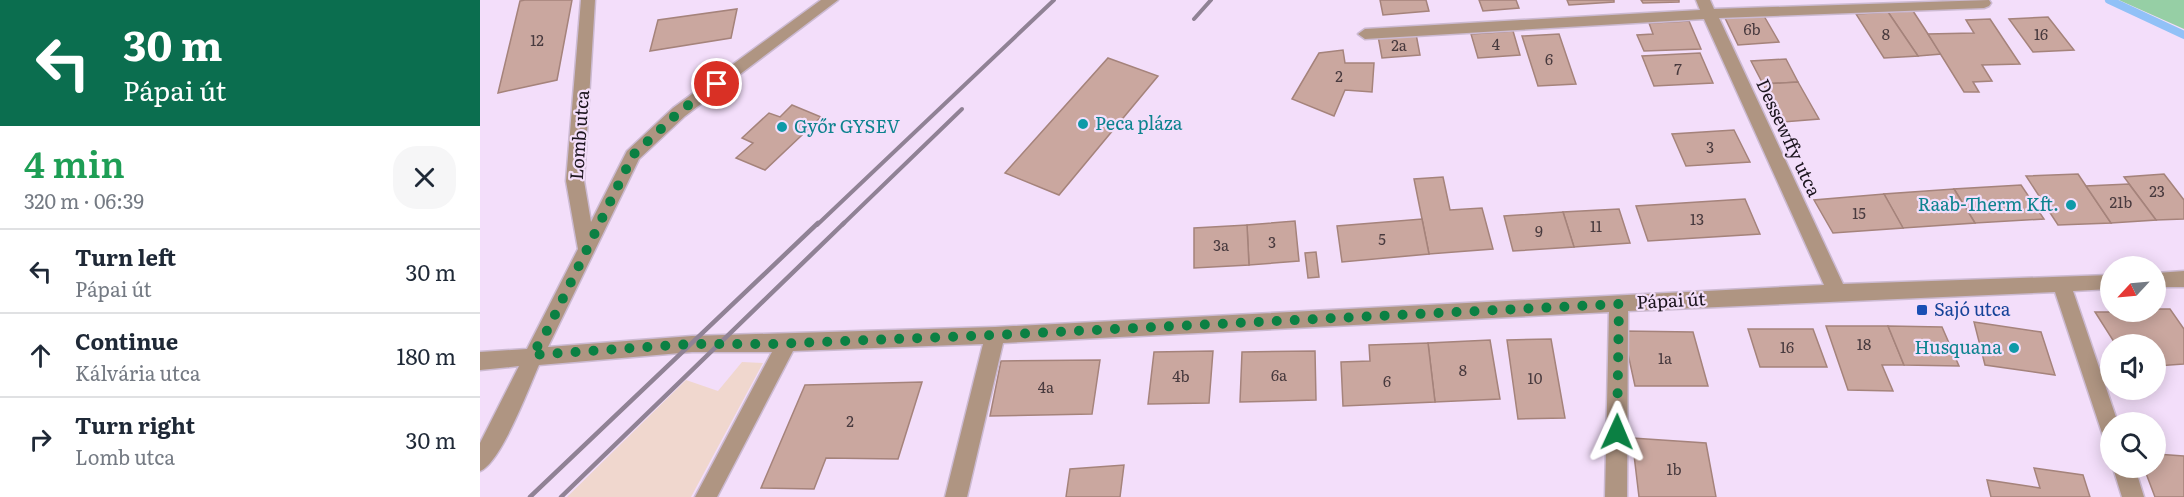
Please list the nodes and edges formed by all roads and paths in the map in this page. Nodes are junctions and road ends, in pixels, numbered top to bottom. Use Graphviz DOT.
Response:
graph roads {
  1 [pos="588,0"];
  2 [pos="831,0"];
  3 [pos="1984,3"];
  4 [pos="1706,7"];
  5 [pos="1365,34"];
  6 [pos="587,248"];
  7 [pos="2184,279"];
  8 [pos="2166,280"];
  9 [pos="2100,283"];
  10 [pos="2062,285"];
  11 [pos="1837,291"];
  12 [pos="1619,304"];
  13 [pos="995,335"];
  14 [pos="788,343"];
  15 [pos="532,355"];
  16 [pos="480,361"];
  17 [pos="2104,412"];
  18 [pos="480,461"];
  19 [pos="2127,478"];
  20 [pos="706,497"];
  21 [pos="956,497"];
  22 [pos="1616,497"];
  23 [pos="2133,497"];
  1 -- 6 [label="street, Lomb utca"];
  2 -- 6 [label="street"];
  3 -- 4 [label="street"];
  4 -- 5 [label="street"];
  4 -- 11 [label="street, Dessewffy utca"];
  6 -- 15 [label="street"];
  7 -- 8 [label="street"];
  9 -- 10 [label="street, Pápai út"];
  10 -- 11 [label="street, Pápai út"];
  10 -- 17 [label="street"];
  11 -- 12 [label="street, Pápai út"];
  12 -- 13 [label="street, Pápai út"];
  12 -- 22 [label="street"];
  13 -- 14 [label="street, Pápai út"];
  13 -- 21 [label="street"];
  14 -- 15 [label="street, Pápai út"];
  14 -- 20 [label="street"];
  15 -- 16 [label="street, Pápai út"];
  15 -- 18 [label="street"];
  19 -- 23 [label="street"];
}
